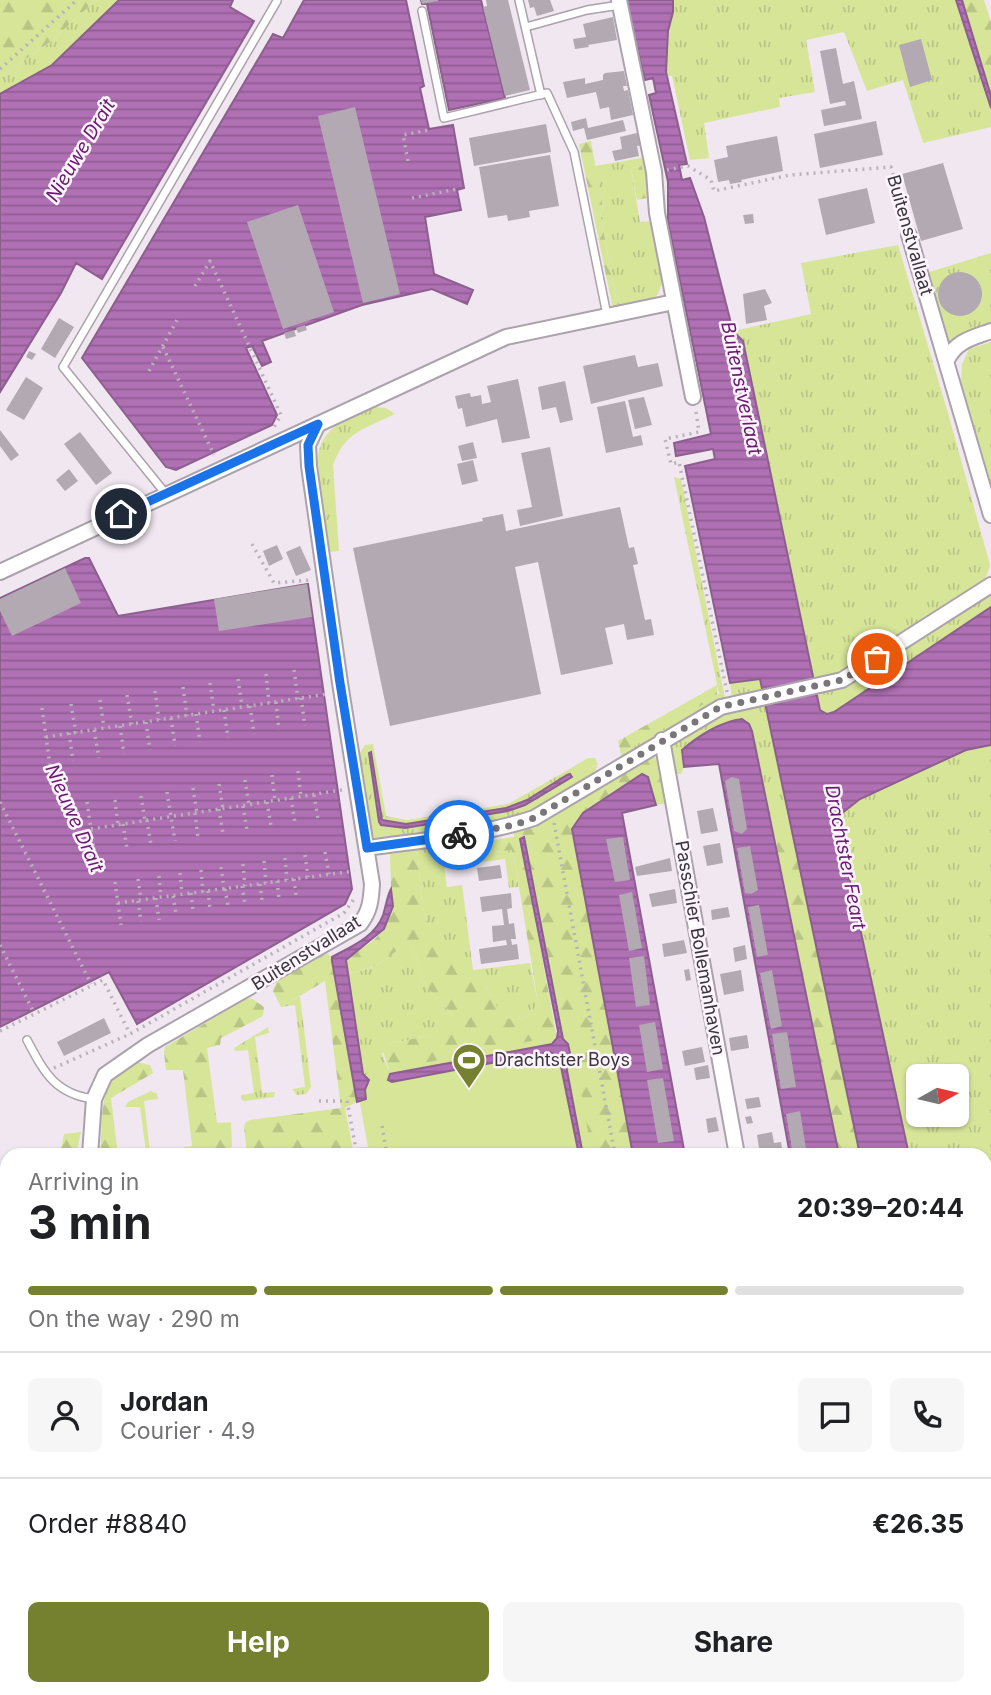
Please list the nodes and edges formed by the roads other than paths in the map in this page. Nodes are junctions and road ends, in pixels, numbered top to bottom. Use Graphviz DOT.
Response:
graph roads {
  1 [pos="519,0"];
  2 [pos="277,1"];
  3 [pos="619,3"];
  4 [pos="422,11"];
  5 [pos="526,27"];
  6 [pos="541,95"];
  7 [pos="909,235"];
  8 [pos="674,302"];
  9 [pos="607,316"];
  10 [pos="991,331"];
  11 [pos="947,360"];
  12 [pos="693,397"];
  13 [pos="318,424"];
  14 [pos="166,494"];
  15 [pos="991,515"];
  16 [pos="0,572"];
  17 [pos="991,585"];
  18 [pos="662,740"];
  19 [pos="367,848"];
  20 [pos="27,1040"];
  21 [pos="94,1099"];
  22 [pos="90,1148"];
  23 [pos="736,1148"];
  1 -- 5 [label="lane"];
  2 -- 14 [label="lane"];
  3 -- 5 [label="lane"];
  3 -- 8 [label="street"];
  4 -- 6 [label="lane"];
  5 -- 6 [label="lane"];
  6 -- 9 [label="lane"];
  7 -- 11 [label="street, Buitenstvallaat"];
  8 -- 9 [label="street"];
  8 -- 12 [label="street"];
  9 -- 13 [label="street"];
  10 -- 11 [label="street"];
  11 -- 15 [label="street, Buitenstvallaat"];
  13 -- 14 [label="street"];
  13 -- 19 [label="street, Buitenstvallaat"];
  14 -- 16 [label="street"];
  17 -- 18 [label="street"];
  18 -- 19 [label="street"];
  18 -- 23 [label="street, Passchier Bollemanhaven"];
  19 -- 21 [label="street, Buitenstvallaat"];
  20 -- 21 [label="lane"];
  21 -- 22 [label="street, Buitenstvallaat"];
}
